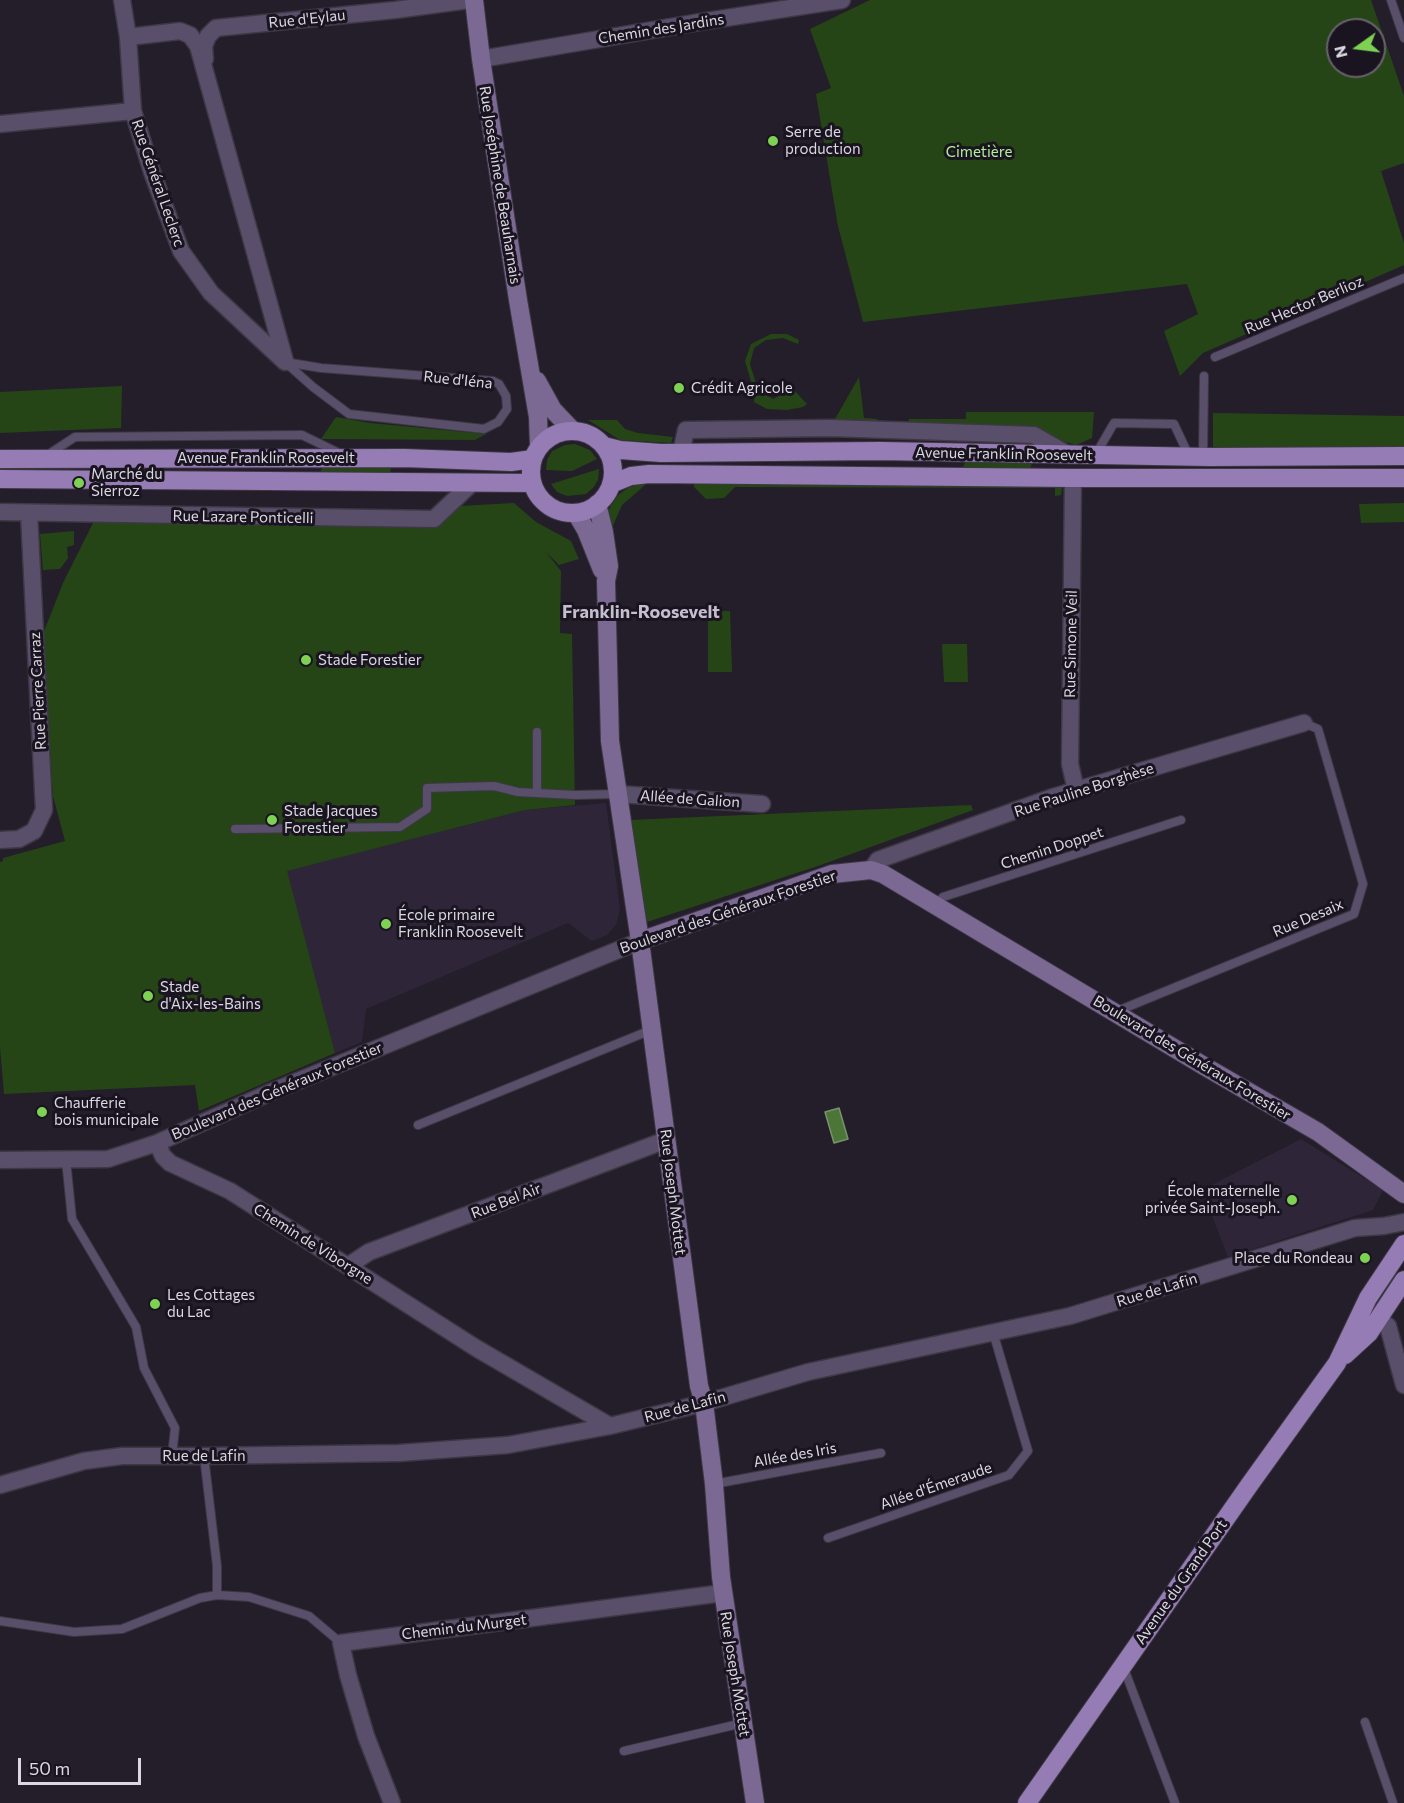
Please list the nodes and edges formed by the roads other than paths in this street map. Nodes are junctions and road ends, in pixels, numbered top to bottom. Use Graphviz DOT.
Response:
graph roads {
  1 [pos="122,0"];
  2 [pos="469,0"];
  3 [pos="474,0"];
  4 [pos="842,0"];
  5 [pos="1391,0"];
  6 [pos="128,37"];
  7 [pos="1404,38"];
  8 [pos="481,59"];
  9 [pos="205,69"];
  10 [pos="133,111"];
  11 [pos="0,124"];
  12 [pos="1404,278"];
  13 [pos="1215,357"];
  14 [pos="285,362"];
  15 [pos="530,369"];
  16 [pos="1204,376"];
  17 [pos="573,431"];
  18 [pos="604,446"];
  19 [pos="536,453"];
  20 [pos="1095,455"];
  21 [pos="1404,456"];
  22 [pos="1196,457"];
  23 [pos="0,459"];
  24 [pos="0,478"];
  25 [pos="1073,478"];
  26 [pos="1404,478"];
  27 [pos="472,483"];
  28 [pos="532,483"];
  29 [pos="611,484"];
  30 [pos="597,504"];
  31 [pos="0,512"];
  32 [pos="29,513"];
  33 [pos="576,513"];
  34 [pos="606,580"];
  35 [pos="1304,723"];
  36 [pos="537,732"];
  37 [pos="1076,790"];
  38 [pos="537,794"];
  39 [pos="618,794"];
  40 [pos="762,804"];
  41 [pos="1181,820"];
  42 [pos="235,829"];
  43 [pos="0,840"];
  44 [pos="871,870"];
  45 [pos="936,906"];
  46 [pos="640,941"];
  47 [pos="1114,1012"];
  48 [pos="652,1030"];
  49 [pos="418,1125"];
  50 [pos="666,1140"];
  51 [pos="157,1143"];
  52 [pos="0,1160"];
  53 [pos="66,1160"];
  54 [pos="1398,1190"];
  55 [pos="1404,1201"];
  56 [pos="1404,1222"];
  57 [pos="1404,1244"];
  58 [pos="348,1266"];
  59 [pos="1404,1280"];
  60 [pos="1368,1298"];
  61 [pos="1378,1319"];
  62 [pos="993,1331"];
  63 [pos="1337,1363"];
  64 [pos="1404,1385"];
  65 [pos="704,1403"];
  66 [pos="609,1426"];
  67 [pos="882,1453"];
  68 [pos="172,1456"];
  69 [pos="204,1456"];
  70 [pos="714,1484"];
  71 [pos="0,1485"];
  72 [pos="828,1538"];
  73 [pos="723,1593"];
  74 [pos="217,1595"];
  75 [pos="0,1621"];
  76 [pos="341,1644"];
  77 [pos="1123,1665"];
  78 [pos="1365,1722"];
  79 [pos="743,1723"];
  80 [pos="624,1751"];
  81 [pos="392,1803"];
  82 [pos="755,1803"];
  83 [pos="1027,1803"];
  84 [pos="1175,1803"];
  85 [pos="1393,1803"];
  1 -- 6 [label="street, Rue Général Leclerc"];
  2 -- 9 [label="street, Rue d'Eylau"];
  3 -- 8 [label="street, Rue Joséphine de Beauharnais"];
  4 -- 8 [label="street, Chemin des Jardins"];
  5 -- 7 [label="lane"];
  6 -- 9 [label="street"];
  6 -- 10 [label="street, Rue Général Leclerc"];
  8 -- 15 [label="street, Rue Joséphine de Beauharnais"];
  9 -- 14 [label="street"];
  10 -- 11 [label="street"];
  10 -- 14 [label="street, Rue Général Leclerc"];
  12 -- 13 [label="lane, Rue Hector Berlioz"];
  14 -- 14 [label="lane, Rue d'Iéna"];
  15 -- 17 [label="street, Rue Joséphine de Beauharnais"];
  15 -- 19 [label="street, Rue Joséphine de Beauharnais"];
  16 -- 22 [label="lane"];
  17 -- 18 [label="main road"];
  17 -- 19 [label="main road"];
  18 -- 20 [label="main road, Avenue Franklin Roosevelt"];
  18 -- 29 [label="main road"];
  19 -- 23 [label="main road, Avenue Franklin Roosevelt"];
  19 -- 28 [label="main road"];
  20 -- 22 [label="main road, Avenue Franklin Roosevelt"];
  20 -- 22 [label="lane"];
  21 -- 22 [label="main road, Avenue Franklin Roosevelt"];
  24 -- 27 [label="main road, Avenue Franklin Roosevelt"];
  25 -- 26 [label="main road, Avenue Franklin Roosevelt"];
  25 -- 29 [label="main road, Avenue Franklin Roosevelt"];
  25 -- 37 [label="street, Rue Simone Veil"];
  27 -- 28 [label="main road, Avenue Franklin Roosevelt"];
  27 -- 32 [label="street, Rue Lazare Ponticelli"];
  28 -- 33 [label="main road"];
  29 -- 30 [label="main road"];
  30 -- 33 [label="main road"];
  30 -- 34 [label="street, Rue Joseph Mottet"];
  31 -- 32 [label="street, Rue Lazare Ponticelli"];
  32 -- 43 [label="street, Rue Pierre Carraz"];
  33 -- 34 [label="street, Rue Joseph Mottet"];
  34 -- 39 [label="street, Rue Joseph Mottet"];
  35 -- 37 [label="street, Rue Pauline Borghèse"];
  35 -- 47 [label="lane, Rue Desaix"];
  36 -- 38 [label="lane"];
  37 -- 44 [label="street, Rue Pauline Borghèse"];
  38 -- 39 [label="lane"];
  38 -- 42 [label="lane"];
  39 -- 40 [label="street, Allée de Galion"];
  39 -- 46 [label="street, Rue Joseph Mottet"];
  41 -- 45 [label="lane, Chemin Doppet"];
  44 -- 45 [label="street, Boulevard des Généraux Forestier"];
  44 -- 46 [label="street, Boulevard des Généraux Forestier"];
  45 -- 47 [label="street, Boulevard des Généraux Forestier"];
  46 -- 48 [label="street, Rue Joseph Mottet"];
  46 -- 51 [label="street, Boulevard des Généraux Forestier"];
  47 -- 54 [label="street, Boulevard des Généraux Forestier"];
  48 -- 49 [label="lane"];
  48 -- 50 [label="street, Rue Joseph Mottet"];
  50 -- 58 [label="street, Rue Bel Air"];
  50 -- 65 [label="street, Rue Joseph Mottet"];
  51 -- 53 [label="street"];
  51 -- 58 [label="street, Chemin de Viborgne"];
  52 -- 53 [label="street"];
  53 -- 68 [label="lane"];
  54 -- 55 [label="street"];
  56 -- 62 [label="street, Rue de Lafin"];
  57 -- 60 [label="main road"];
  58 -- 66 [label="street, Chemin de Viborgne"];
  59 -- 61 [label="main road"];
  60 -- 61 [label="lane"];
  60 -- 63 [label="main road, Avenue du Grand Port"];
  61 -- 63 [label="main road, Avenue du Grand Port"];
  61 -- 64 [label="street"];
  62 -- 65 [label="street, Rue de Lafin"];
  62 -- 72 [label="lane, Allée d'Émeraude"];
  63 -- 77 [label="main road, Avenue du Grand Port"];
  65 -- 66 [label="street, Rue de Lafin"];
  65 -- 70 [label="street, Rue Joseph Mottet"];
  66 -- 69 [label="street, Rue de Lafin"];
  67 -- 70 [label="lane, Allée des Iris"];
  68 -- 69 [label="street, Rue de Lafin"];
  68 -- 71 [label="street, Rue de Lafin"];
  69 -- 74 [label="lane"];
  70 -- 73 [label="street, Rue Joseph Mottet"];
  73 -- 76 [label="street, Chemin du Murget"];
  73 -- 79 [label="street, Rue Joseph Mottet"];
  74 -- 75 [label="lane"];
  74 -- 76 [label="lane"];
  76 -- 81 [label="street"];
  77 -- 83 [label="main road, Avenue du Grand Port"];
  77 -- 84 [label="lane"];
  78 -- 85 [label="lane"];
  79 -- 80 [label="lane"];
  79 -- 82 [label="street, Rue Joseph Mottet"];
}
